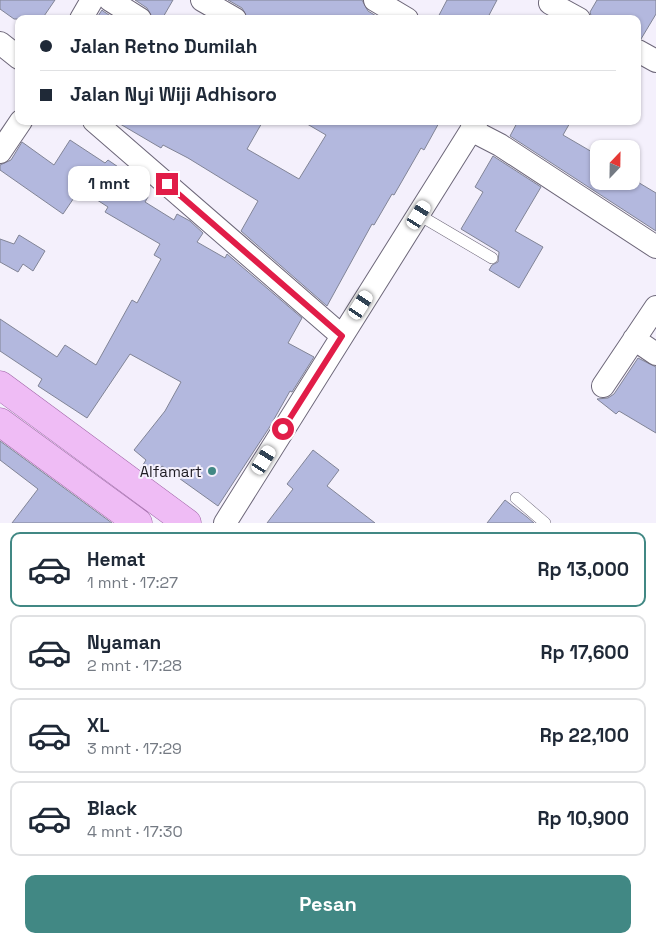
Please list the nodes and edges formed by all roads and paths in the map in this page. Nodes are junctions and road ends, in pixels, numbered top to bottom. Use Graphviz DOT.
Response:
graph roads {
  1 [pos="92,0"];
  2 [pos="110,0"];
  3 [pos="202,0"];
  4 [pos="375,0"];
  5 [pos="548,7"];
  6 [pos="83,15"];
  7 [pos="134,15"];
  8 [pos="228,15"];
  9 [pos="400,15"];
  10 [pos="568,15"];
  11 [pos="0,42"];
  12 [pos="641,53"];
  13 [pos="15,55"];
  14 [pos="656,61"];
  15 [pos="18,125"];
  16 [pos="99,125"];
  17 [pos="474,126"];
  18 [pos="0,152"];
  19 [pos="419,215"];
  20 [pos="656,246"];
  21 [pos="492,258"];
  22 [pos="656,307"];
  23 [pos="342,336"];
  24 [pos="634,339"];
  25 [pos="656,354"];
  26 [pos="0,385"];
  27 [pos="603,386"];
  28 [pos="0,422"];
  29 [pos="516,498"];
  30 [pos="138,523"];
  31 [pos="187,523"];
  32 [pos="225,523"];
  33 [pos="545,523"];
  1 -- 6 [label="street"];
  2 -- 7 [label="street"];
  3 -- 8 [label="street"];
  4 -- 9 [label="street"];
  5 -- 10 [label="street"];
  11 -- 13 [label="street"];
  12 -- 14 [label="street"];
  15 -- 18 [label="street"];
  16 -- 23 [label="street"];
  17 -- 19 [label="street"];
  17 -- 20 [label="street"];
  19 -- 21 [label="lane"];
  19 -- 23 [label="street"];
  22 -- 24 [label="street"];
  23 -- 32 [label="street"];
  24 -- 25 [label="street"];
  24 -- 27 [label="street"];
  26 -- 31 [label="main road"];
  28 -- 30 [label="main road"];
  29 -- 33 [label="lane"];
}
